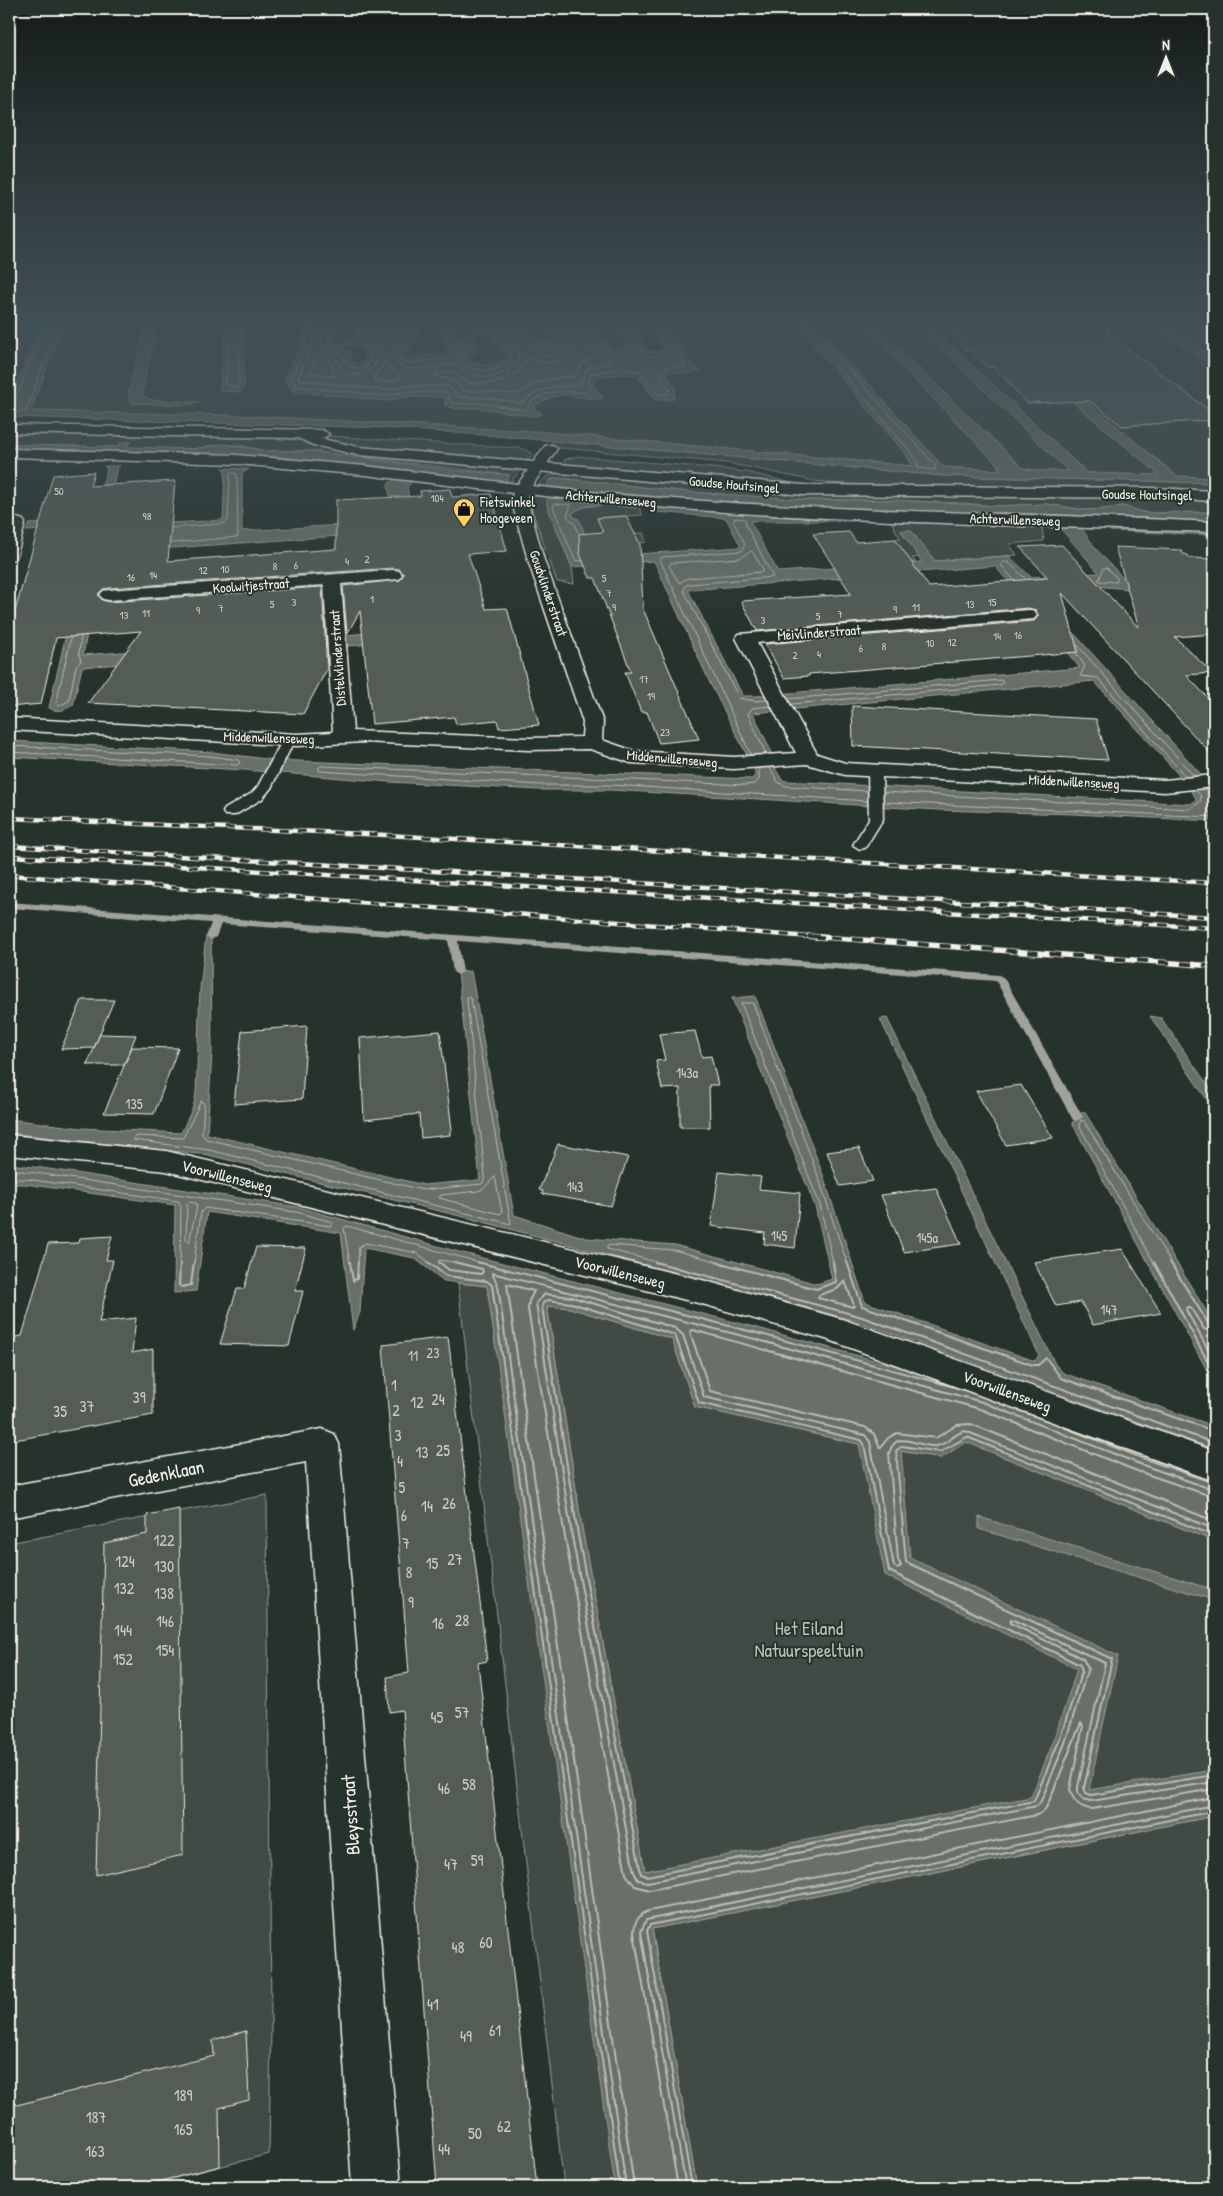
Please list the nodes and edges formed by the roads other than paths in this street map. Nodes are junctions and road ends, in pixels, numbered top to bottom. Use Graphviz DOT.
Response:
graph roads {
  1 [pos="9,429"];
  2 [pos="303,435"];
  3 [pos="358,436"];
  4 [pos="531,448"];
  5 [pos="550,449"];
  6 [pos="569,451"];
  7 [pos="9,453"];
  8 [pos="538,465"];
  9 [pos="749,470"];
  10 [pos="839,489"];
  11 [pos="522,490"];
  12 [pos="1214,496"];
  13 [pos="17,523"];
  14 [pos="1214,527"];
  15 [pos="9,555"];
  16 [pos="393,575"];
  17 [pos="332,579"];
  18 [pos="109,595"];
  19 [pos="1028,615"];
  20 [pos="9,724"];
  21 [pos="343,737"];
  22 [pos="592,743"];
  23 [pos="284,748"];
  24 [pos="809,758"];
  25 [pos="876,778"];
  26 [pos="1212,782"];
  27 [pos="230,812"];
  28 [pos="860,845"];
  29 [pos="9,1145"];
  30 [pos="322,1444"];
  31 [pos="1214,1466"];
  32 [pos="9,1502"];
  33 [pos="377,2187"];
  1 -- 2 [label="street, Goudse Houtsingel"];
  2 -- 3 [label="street, Goudse Houtsingel"];
  2 -- 8 [label="street, Goudse Houtsingel"];
  4 -- 5 [label="street"];
  5 -- 6 [label="street"];
  5 -- 8 [label="street"];
  7 -- 11 [label="street, Achterwillenseweg"];
  8 -- 10 [label="street, Goudse Houtsingel"];
  8 -- 11 [label="street"];
  9 -- 10 [label="street, Goudse Houtsingel"];
  10 -- 12 [label="street, Goudse Houtsingel"];
  11 -- 14 [label="street, Achterwillenseweg"];
  11 -- 22 [label="street, Goudvlinderstraat"];
  13 -- 15 [label="street"];
  16 -- 17 [label="street, Koolwitjestraat"];
  17 -- 18 [label="street, Koolwitjestraat"];
  17 -- 21 [label="street, Distelvlinderstraat"];
  19 -- 24 [label="street, Meivlinderstraat"];
  20 -- 23 [label="street, Middenwillenseweg"];
  21 -- 22 [label="street, Middenwillenseweg"];
  21 -- 23 [label="street, Middenwillenseweg"];
  22 -- 24 [label="street, Middenwillenseweg"];
  23 -- 27 [label="lane"];
  24 -- 25 [label="street, Middenwillenseweg"];
  25 -- 26 [label="street, Middenwillenseweg"];
  25 -- 28 [label="lane"];
  29 -- 31 [label="street, Voorwillenseweg"];
  30 -- 32 [label="street, Gedenklaan"];
  30 -- 33 [label="street, Bleysstraat"];
}
